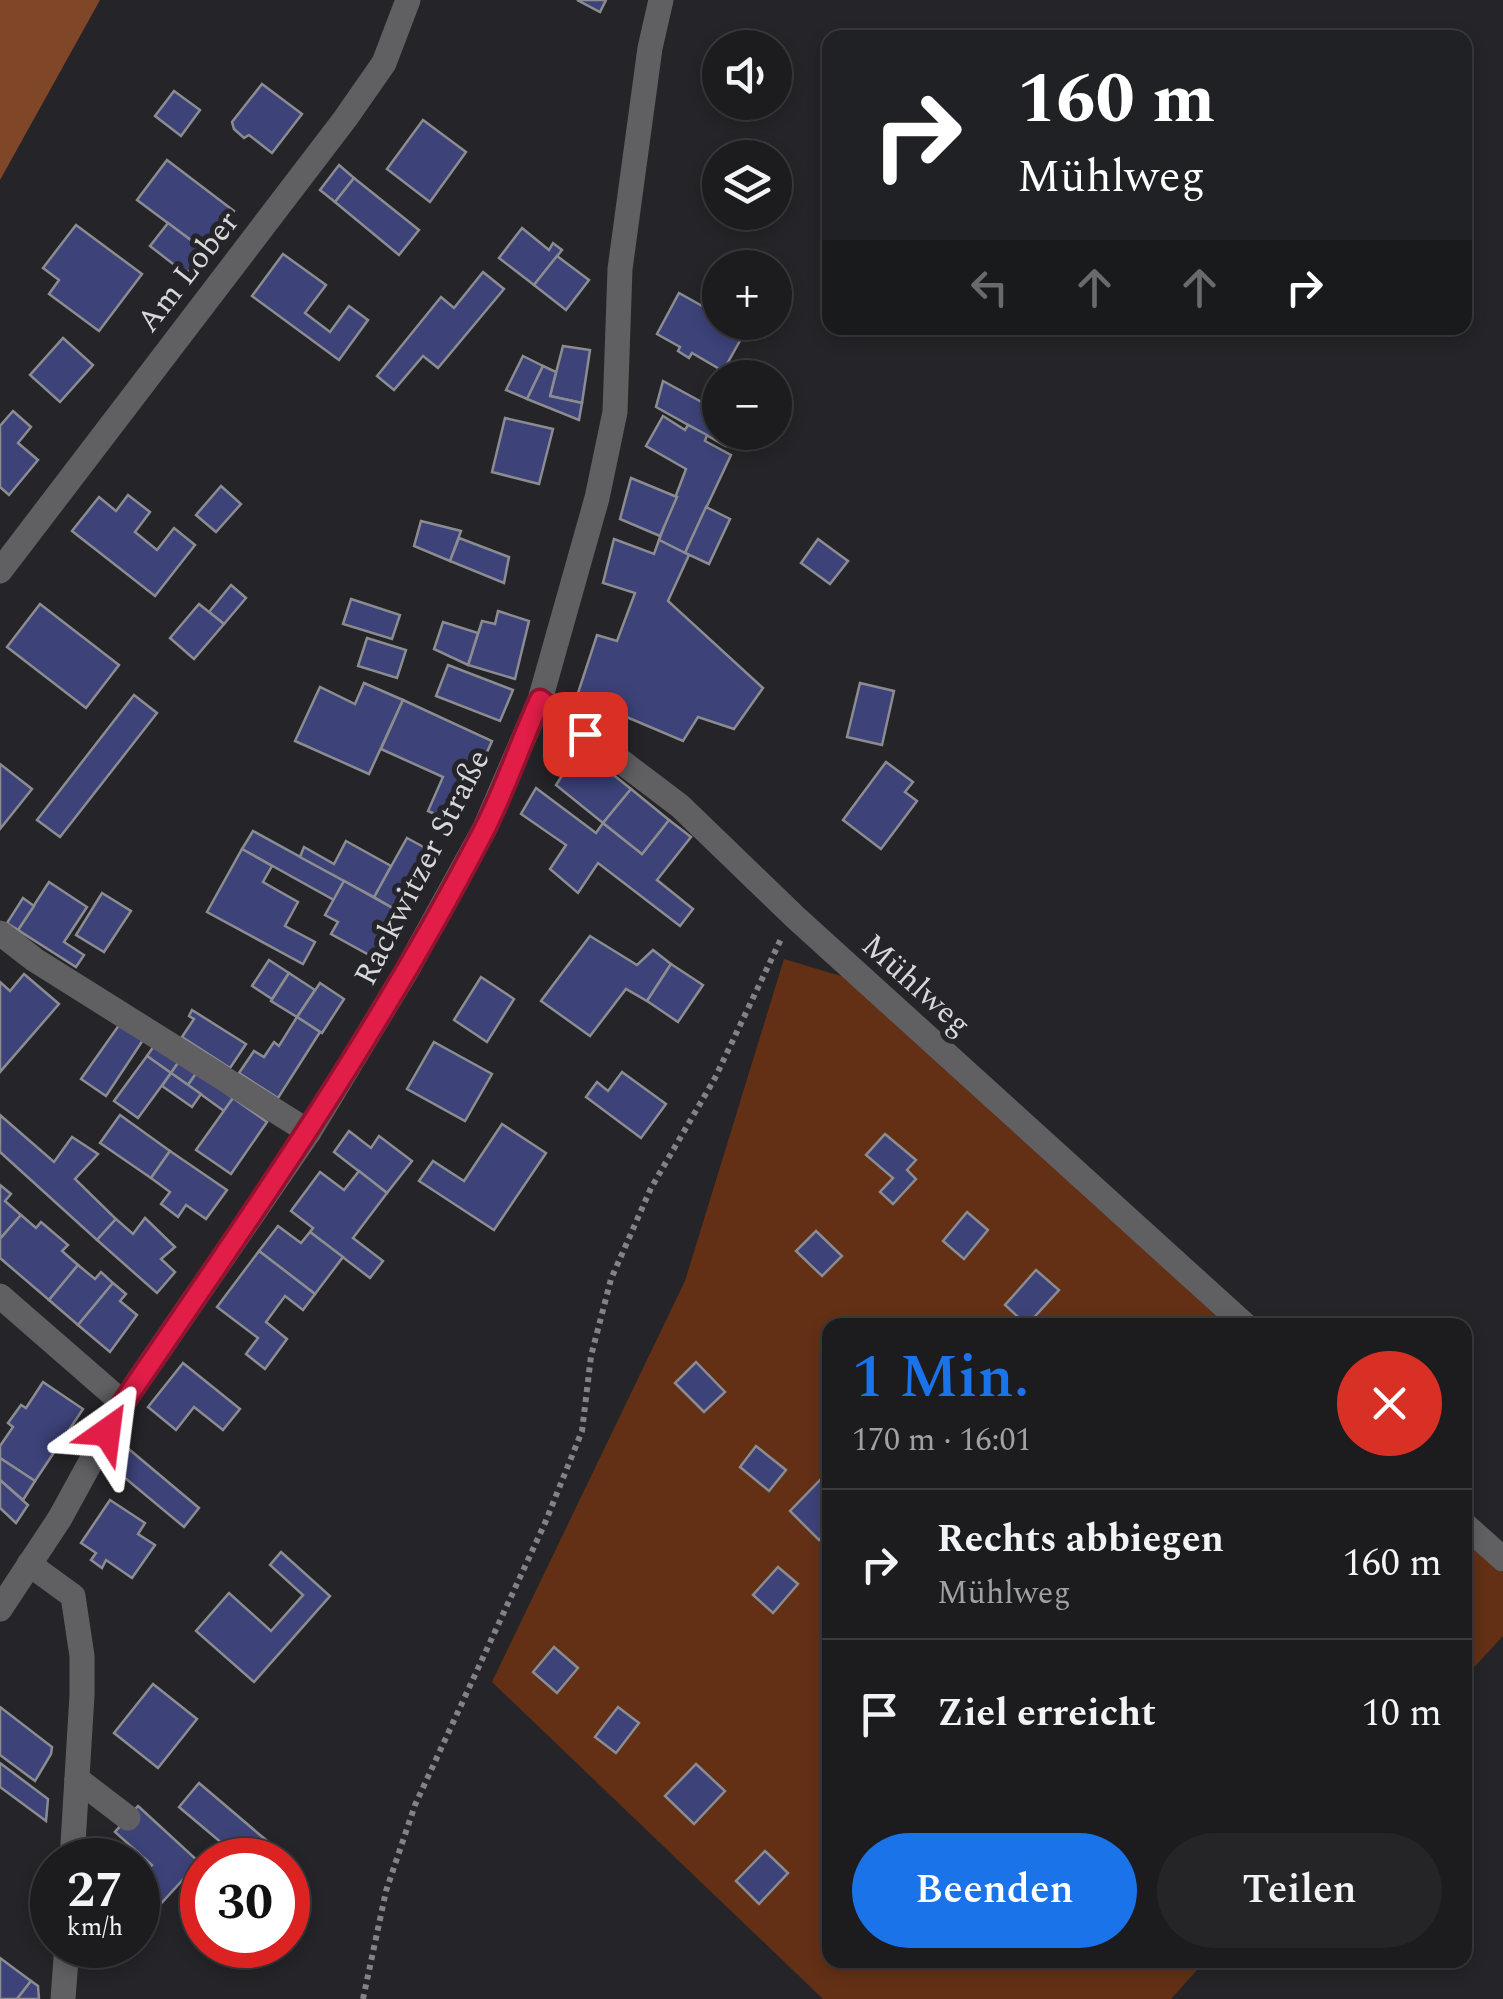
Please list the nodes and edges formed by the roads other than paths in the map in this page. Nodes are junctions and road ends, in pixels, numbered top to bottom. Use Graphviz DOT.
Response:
graph roads {
  1 [pos="408,0"];
  2 [pos="660,0"];
  3 [pos="0,570"];
  4 [pos="540,700"];
  5 [pos="0,932"];
  6 [pos="309,1132"];
  7 [pos="0,1296"];
  8 [pos="1237,1318"];
  9 [pos="123,1403"];
  10 [pos="1472,1531"];
  11 [pos="1503,1559"];
  12 [pos="29,1564"];
  13 [pos="0,1609"];
  14 [pos="77,1779"];
  15 [pos="128,1818"];
  16 [pos="73,1838"];
  17 [pos="65,1968"];
  18 [pos="63,1999"];
  1 -- 3 [label="street, Am Lober"];
  2 -- 4 [label="street, Rackwitzer Straße"];
  4 -- 6 [label="street, Rackwitzer Straße"];
  4 -- 8 [label="street, Mühlweg"];
  5 -- 6 [label="street"];
  6 -- 9 [label="street, Rackwitzer Straße"];
  7 -- 9 [label="street"];
  9 -- 12 [label="street, Rackwitzer Straße"];
  10 -- 11 [label="street"];
  12 -- 13 [label="street, Rackwitzer Straße"];
  12 -- 14 [label="street"];
  14 -- 15 [label="street"];
  14 -- 16 [label="street"];
  17 -- 18 [label="street"];
}
